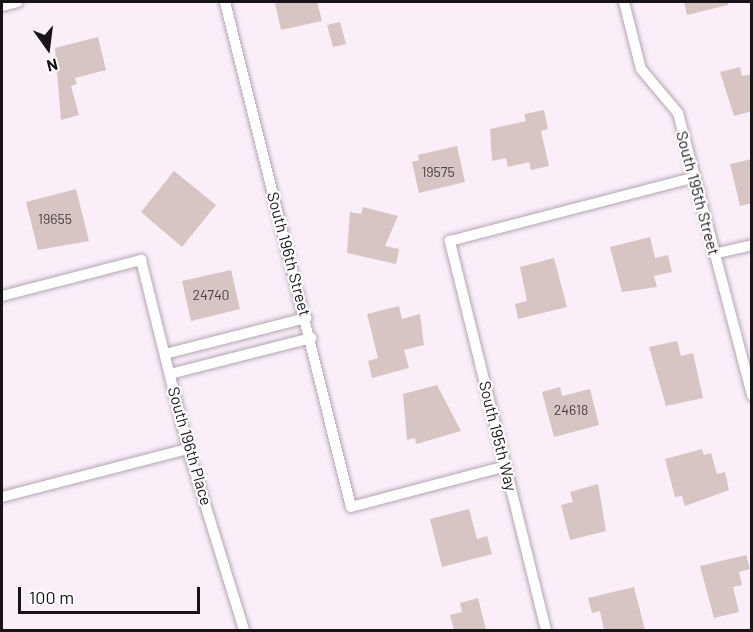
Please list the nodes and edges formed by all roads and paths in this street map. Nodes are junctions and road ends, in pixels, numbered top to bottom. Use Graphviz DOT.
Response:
graph roads {
  1 [pos="18,2"];
  2 [pos="225,2"];
  3 [pos="624,2"];
  4 [pos="2,6"];
  5 [pos="695,177"];
  6 [pos="752,245"];
  7 [pos="714,254"];
  8 [pos="2,296"];
  9 [pos="306,318"];
  10 [pos="311,338"];
  11 [pos="207,343"];
  12 [pos="165,354"];
  13 [pos="211,363"];
  14 [pos="170,374"];
  15 [pos="752,395"];
  16 [pos="189,449"];
  17 [pos="506,466"];
  18 [pos="2,497"];
  19 [pos="244,630"];
  20 [pos="546,630"];
  1 -- 4 [label="street"];
  2 -- 9 [label="street, South 196th Street"];
  3 -- 5 [label="street, South 195th Street"];
  5 -- 7 [label="street, South 195th Street"];
  5 -- 17 [label="street, South 195th Way"];
  6 -- 7 [label="street"];
  7 -- 15 [label="street, South 195th Street"];
  8 -- 12 [label="street, South 196th Place"];
  9 -- 10 [label="street, South 196th Street"];
  9 -- 11 [label="street"];
  10 -- 13 [label="street"];
  10 -- 17 [label="street, South 196th Street"];
  11 -- 12 [label="street"];
  11 -- 13 [label="street"];
  12 -- 14 [label="street, South 196th Place"];
  13 -- 14 [label="street"];
  14 -- 16 [label="street, South 196th Place"];
  16 -- 18 [label="street"];
  16 -- 19 [label="street, South 196th Place"];
  17 -- 20 [label="street, South 195th Way"];
}
